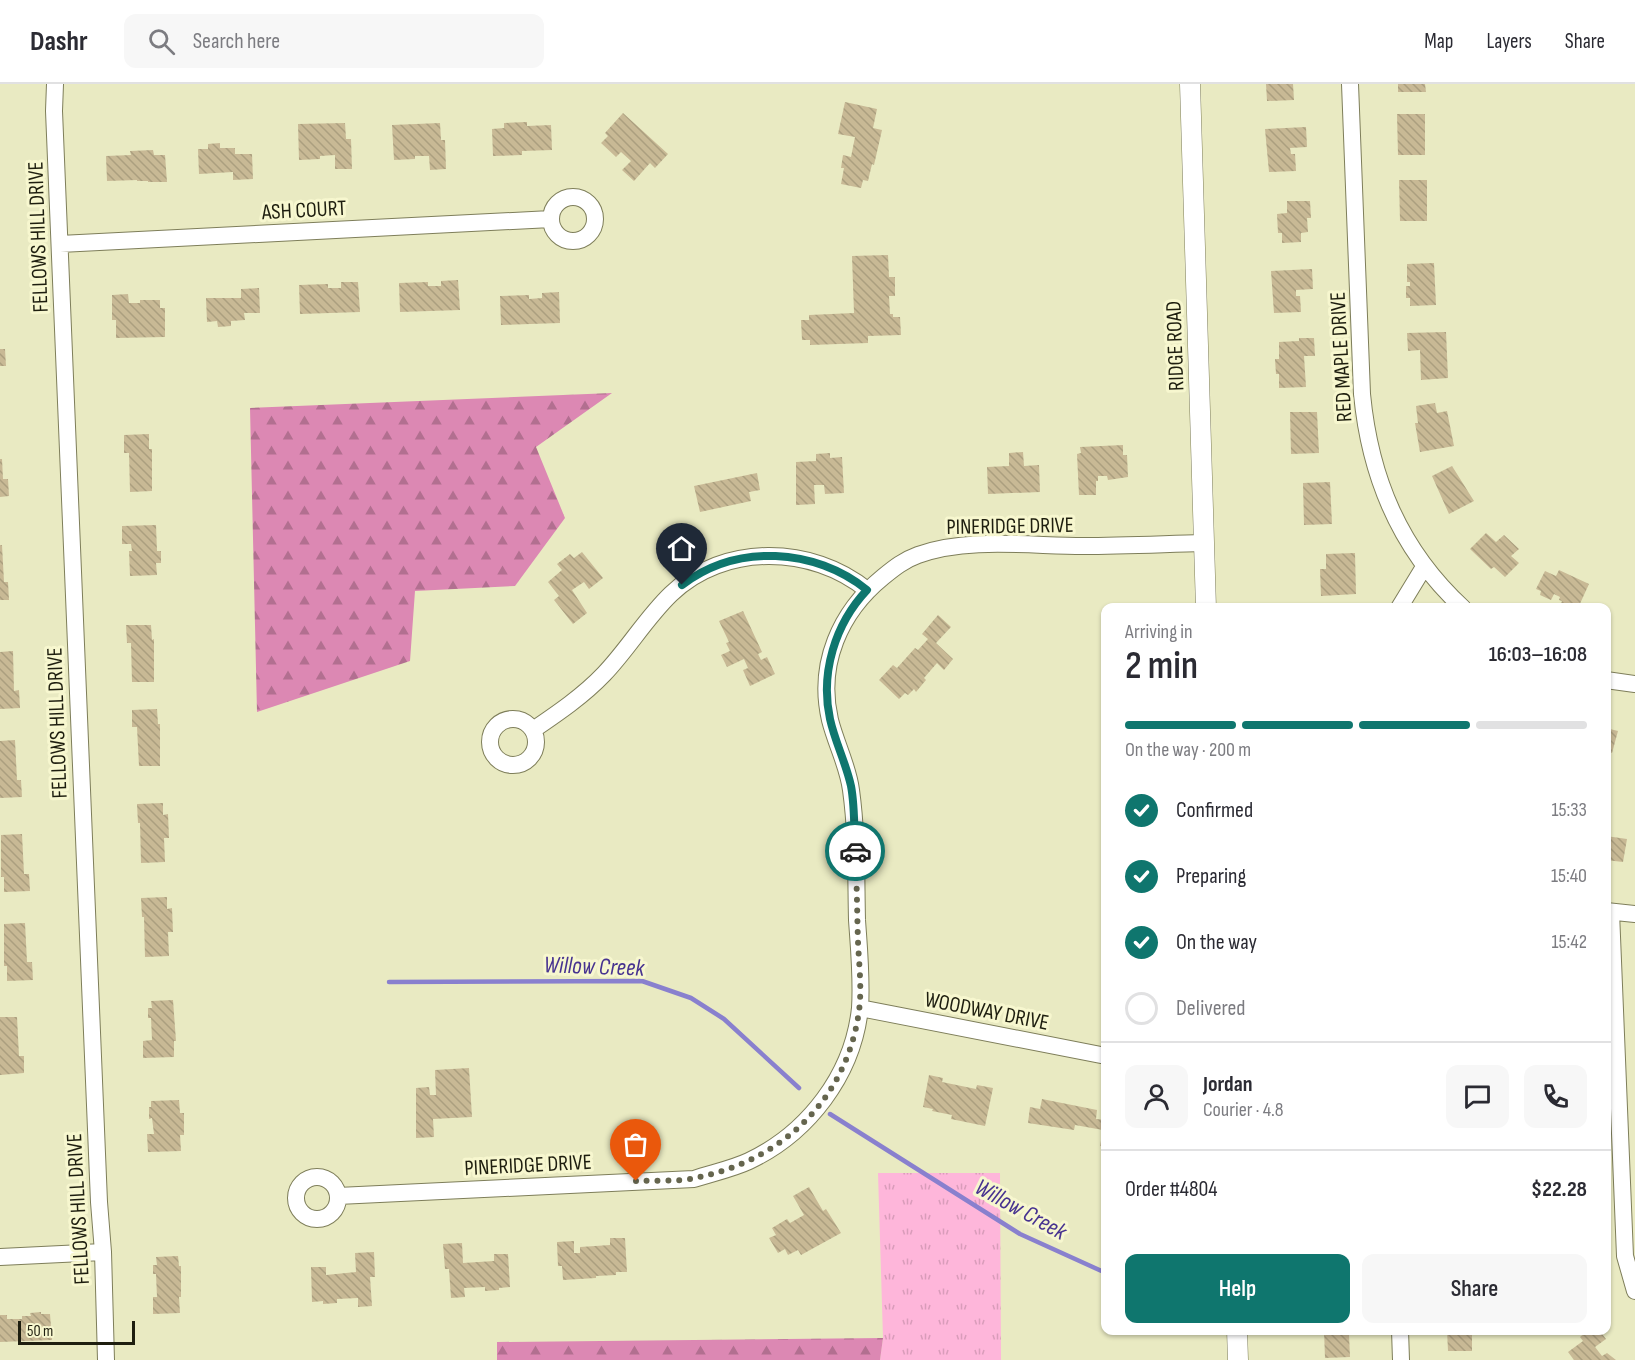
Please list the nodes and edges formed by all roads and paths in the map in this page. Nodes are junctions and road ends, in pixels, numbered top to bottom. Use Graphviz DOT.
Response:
graph roads {
  1 [pos="55,84"];
  2 [pos="1190,84"];
  3 [pos="1350,84"];
  4 [pos="551,219"];
  5 [pos="60,244"];
  6 [pos="1202,543"];
  7 [pos="1424,567"];
  8 [pos="867,590"];
  9 [pos="1206,603"];
  10 [pos="1402,603"];
  11 [pos="1458,603"];
  12 [pos="1611,681"];
  13 [pos="1635,684"];
  14 [pos="532,730"];
  15 [pos="1611,912"];
  16 [pos="1635,914"];
  17 [pos="1611,937"];
  18 [pos="860,1008"];
  19 [pos="1101,1055"];
  20 [pos="1628,1146"];
  21 [pos="338,1196"];
  22 [pos="103,1252"];
  23 [pos="0,1257"];
  24 [pos="1635,1291"];
  25 [pos="1237,1335"];
  26 [pos="1400,1335"];
  27 [pos="106,1360"];
  28 [pos="1238,1360"];
  29 [pos="1401,1360"];
  1 -- 5 [label="street, FELLOWS HILL DRIVE"];
  2 -- 6 [label="street, RIDGE ROAD"];
  3 -- 7 [label="street, RED MAPLE DRIVE"];
  4 -- 5 [label="street, ASH COURT"];
  5 -- 22 [label="street, FELLOWS HILL DRIVE"];
  6 -- 8 [label="street, PINERIDGE DRIVE"];
  6 -- 9 [label="street, RIDGE ROAD"];
  7 -- 10 [label="street"];
  7 -- 11 [label="street, RED MAPLE DRIVE"];
  8 -- 14 [label="street"];
  8 -- 18 [label="street, PINERIDGE DRIVE"];
  12 -- 13 [label="street"];
  15 -- 16 [label="street"];
  17 -- 20 [label="street"];
  18 -- 19 [label="street, WOODWAY DRIVE"];
  18 -- 21 [label="street, PINERIDGE DRIVE"];
  20 -- 24 [label="street"];
  22 -- 23 [label="street"];
  22 -- 27 [label="street, FELLOWS HILL DRIVE"];
  25 -- 28 [label="street"];
  26 -- 29 [label="street"];
}
